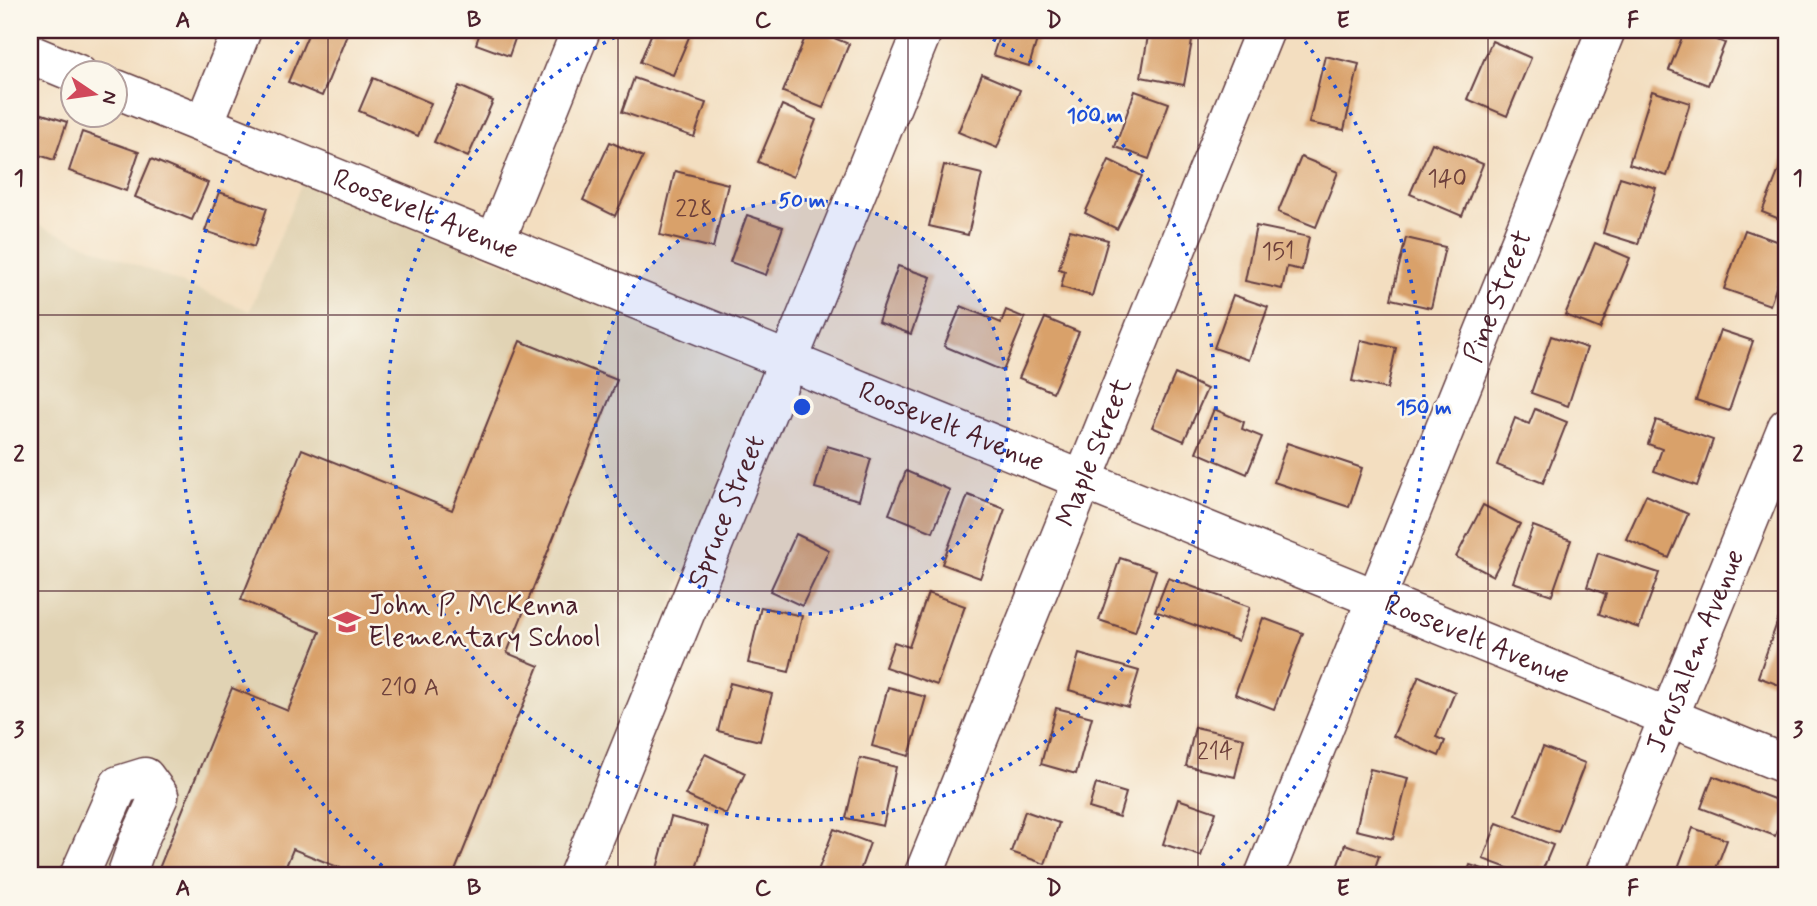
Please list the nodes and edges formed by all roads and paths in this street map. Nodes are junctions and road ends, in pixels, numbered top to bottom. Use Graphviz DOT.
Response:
graph roads {
  1 [pos="242,30"];
  2 [pos="581,30"];
  3 [pos="922,30"];
  4 [pos="1265,30"];
  5 [pos="1606,30"];
  6 [pos="30,54"];
  7 [pos="60,66"];
  8 [pos="130,95"];
  9 [pos="204,124"];
  10 [pos="495,242"];
  11 [pos="788,360"];
  12 [pos="1787,427"];
  13 [pos="1083,480"];
  14 [pos="1376,598"];
  15 [pos="1669,717"];
  16 [pos="1787,765"];
  17 [pos="79,876"];
  18 [pos="126,876"];
  19 [pos="578,876"];
  20 [pos="923,876"];
  21 [pos="1264,876"];
  22 [pos="1604,876"];
  1 -- 9 [label="street"];
  2 -- 10 [label="street"];
  3 -- 11 [label="street, Spruce Street"];
  4 -- 13 [label="street, Maple Street"];
  5 -- 14 [label="street, Pine Street"];
  6 -- 7 [label="street"];
  8 -- 9 [label="street, Roosevelt Avenue"];
  9 -- 10 [label="street, Roosevelt Avenue"];
  10 -- 11 [label="street, Roosevelt Avenue"];
  11 -- 13 [label="street, Roosevelt Avenue"];
  11 -- 19 [label="street, Spruce Street"];
  12 -- 15 [label="street, Jerusalem Avenue"];
  13 -- 14 [label="street, Roosevelt Avenue"];
  13 -- 20 [label="street, Maple Street"];
  14 -- 15 [label="street, Roosevelt Avenue"];
  14 -- 21 [label="street, Pine Street"];
  15 -- 16 [label="street, Roosevelt Avenue"];
  15 -- 22 [label="street, Jerusalem Avenue"];
  17 -- 18 [label="street"];
}
